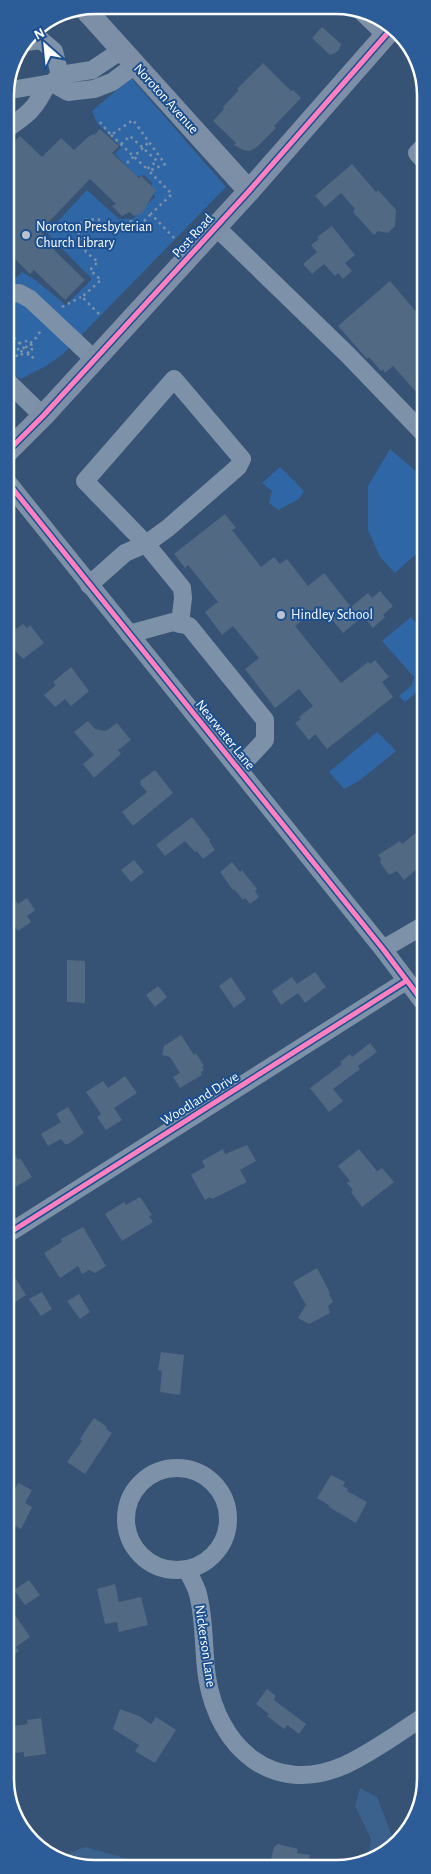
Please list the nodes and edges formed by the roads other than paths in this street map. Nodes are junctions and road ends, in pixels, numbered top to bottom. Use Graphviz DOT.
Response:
graph roads {
  1 [pos="90,14"];
  2 [pos="389,32"];
  3 [pos="34,41"];
  4 [pos="128,57"];
  5 [pos="53,81"];
  6 [pos="14,89"];
  7 [pos="14,124"];
  8 [pos="250,191"];
  9 [pos="216,227"];
  10 [pos="14,293"];
  11 [pos="95,360"];
  12 [pos="14,387"];
  13 [pos="43,416"];
  14 [pos="417,427"];
  15 [pos="14,445"];
  16 [pos="14,490"];
  17 [pos="146,544"];
  18 [pos="89,585"];
  19 [pos="180,624"];
  20 [pos="129,634"];
  21 [pos="238,769"];
  22 [pos="417,929"];
  23 [pos="382,949"];
  24 [pos="406,981"];
  25 [pos="417,995"];
  26 [pos="14,1230"];
  27 [pos="187,1570"];
  28 [pos="417,1720"];
  1 -- 4 [label="main road, Noroton Avenue"];
  2 -- 8 [label="main road, Post Road"];
  3 -- 5 [label="street"];
  4 -- 5 [label="street"];
  4 -- 8 [label="main road, Noroton Avenue"];
  5 -- 6 [label="street"];
  5 -- 7 [label="street"];
  8 -- 9 [label="main road, Post Road"];
  9 -- 11 [label="main road, Post Road"];
  9 -- 14 [label="street"];
  10 -- 11 [label="street"];
  11 -- 13 [label="main road, Post Road"];
  12 -- 13 [label="street"];
  13 -- 15 [label="main road, Post Road"];
  16 -- 18 [label="street, Nearwater Lane"];
  17 -- 17 [label="street"];
  17 -- 18 [label="street"];
  17 -- 19 [label="street"];
  18 -- 20 [label="street, Nearwater Lane"];
  19 -- 20 [label="street"];
  19 -- 21 [label="street"];
  20 -- 21 [label="street, Nearwater Lane"];
  21 -- 23 [label="street, Nearwater Lane"];
  22 -- 23 [label="street"];
  23 -- 24 [label="street, Nearwater Lane"];
  24 -- 25 [label="street, Nearwater Lane"];
  24 -- 26 [label="street, Woodland Drive"];
  27 -- 27 [label="street"];
  27 -- 28 [label="street, Nickerson Lane"];
}
